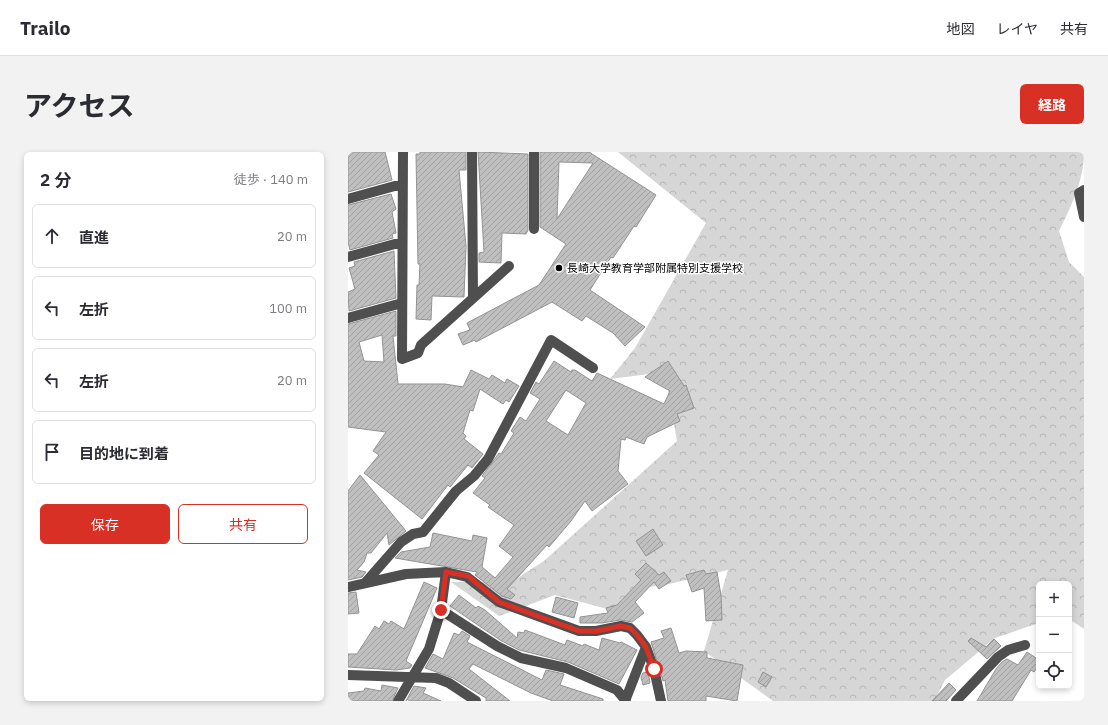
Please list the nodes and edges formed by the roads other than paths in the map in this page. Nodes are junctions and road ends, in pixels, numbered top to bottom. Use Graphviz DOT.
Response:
graph roads {
  1 [pos="403,152"];
  2 [pos="472,152"];
  3 [pos="534,152"];
  4 [pos="402,184"];
  5 [pos="1084,190"];
  6 [pos="348,199"];
  7 [pos="1084,217"];
  8 [pos="534,229"];
  9 [pos="402,242"];
  10 [pos="348,257"];
  11 [pos="509,266"];
  12 [pos="474,298"];
  13 [pos="402,303"];
  14 [pos="348,318"];
  15 [pos="593,368"];
  16 [pos="446,572"];
  17 [pos="365,583"];
  18 [pos="348,587"];
  19 [pos="441,610"];
  20 [pos="1025,645"];
  21 [pos="646,647"];
  22 [pos="348,675"];
  23 [pos="410,678"];
  24 [pos="625,700"];
  25 [pos="398,701"];
  26 [pos="476,701"];
  27 [pos="661,701"];
  28 [pos="956,701"];
  1 -- 4 [label="street"];
  2 -- 12 [label="street"];
  3 -- 8 [label="street"];
  4 -- 6 [label="street"];
  4 -- 9 [label="street"];
  5 -- 7 [label="street"];
  9 -- 10 [label="street"];
  9 -- 13 [label="street"];
  11 -- 12 [label="street"];
  12 -- 13 [label="street"];
  13 -- 14 [label="street"];
  15 -- 17 [label="street"];
  16 -- 17 [label="street"];
  16 -- 19 [label="street"];
  16 -- 21 [label="street"];
  17 -- 18 [label="street"];
  19 -- 23 [label="street"];
  19 -- 24 [label="street"];
  20 -- 28 [label="street"];
  21 -- 24 [label="street"];
  21 -- 27 [label="street"];
  22 -- 23 [label="street"];
  23 -- 25 [label="street"];
  23 -- 26 [label="street"];
}
